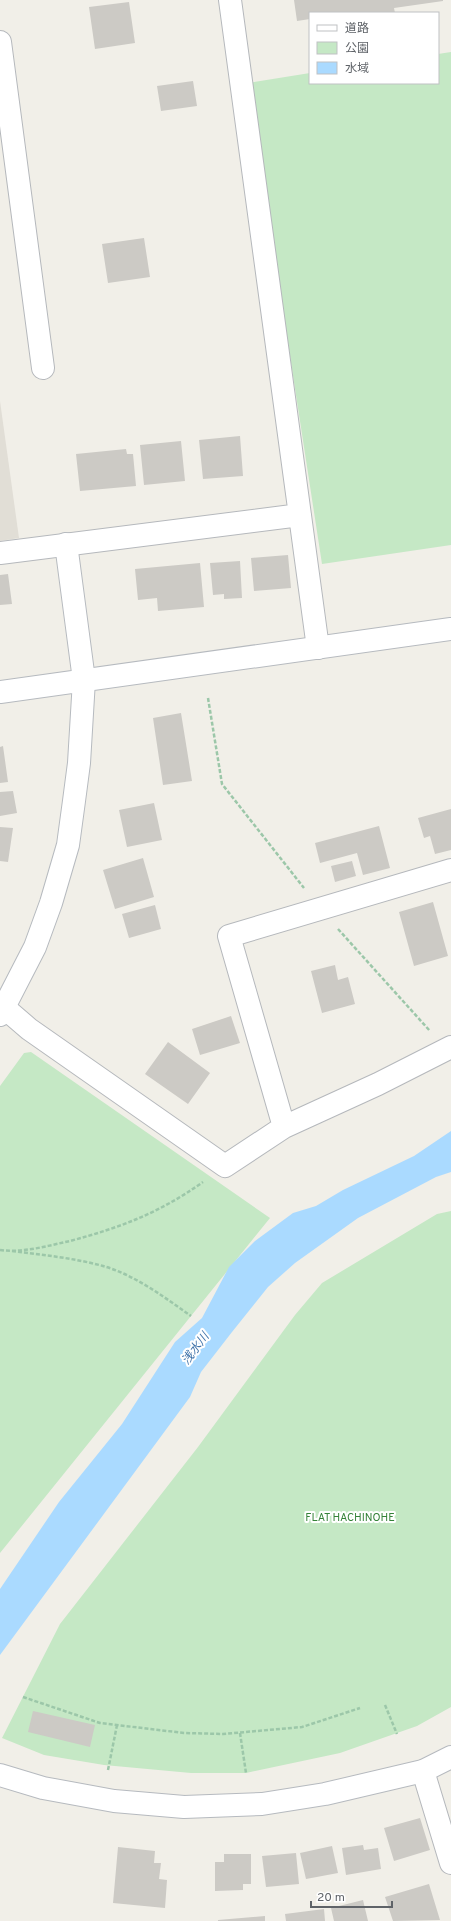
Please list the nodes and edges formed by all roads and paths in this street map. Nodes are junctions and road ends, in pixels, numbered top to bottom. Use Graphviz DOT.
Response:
graph roads {
  1 [pos="230,0"];
  2 [pos="0,42"];
  3 [pos="43,368"];
  4 [pos="300,515"];
  5 [pos="66,544"];
  6 [pos="0,553"];
  7 [pos="451,629"];
  8 [pos="318,648"];
  9 [pos="84,680"];
  10 [pos="0,692"];
  11 [pos="451,870"];
  12 [pos="2,1009"];
  13 [pos="451,1047"];
  14 [pos="284,1127"];
  15 [pos="225,1166"];
  16 [pos="0,1251"];
  17 [pos="5,1251"];
  18 [pos="191,1316"];
  19 [pos="23,1697"];
  20 [pos="385,1705"];
  21 [pos="360,1708"];
  22 [pos="117,1725"];
  23 [pos="240,1733"];
  24 [pos="397,1734"];
  25 [pos="451,1757"];
  26 [pos="108,1770"];
  27 [pos="423,1771"];
  28 [pos="246,1773"];
  29 [pos="0,1775"];
  30 [pos="451,1863"];
  1 -- 4 [label="street"];
  2 -- 3 [label="street"];
  4 -- 5 [label="street"];
  4 -- 8 [label="street"];
  5 -- 6 [label="street"];
  5 -- 9 [label="street"];
  7 -- 8 [label="street"];
  8 -- 9 [label="street"];
  9 -- 10 [label="street"];
  9 -- 12 [label="street"];
  11 -- 14 [label="street"];
  12 -- 15 [label="street"];
  13 -- 14 [label="street"];
  14 -- 15 [label="street"];
  15 -- 17 [label="path"];
  16 -- 17 [label="path"];
  17 -- 18 [label="path"];
  19 -- 22 [label="path"];
  20 -- 24 [label="path"];
  21 -- 23 [label="path"];
  22 -- 23 [label="path"];
  22 -- 26 [label="path"];
  23 -- 28 [label="path"];
  25 -- 27 [label="street"];
  27 -- 29 [label="street"];
  27 -- 30 [label="street"];
}
